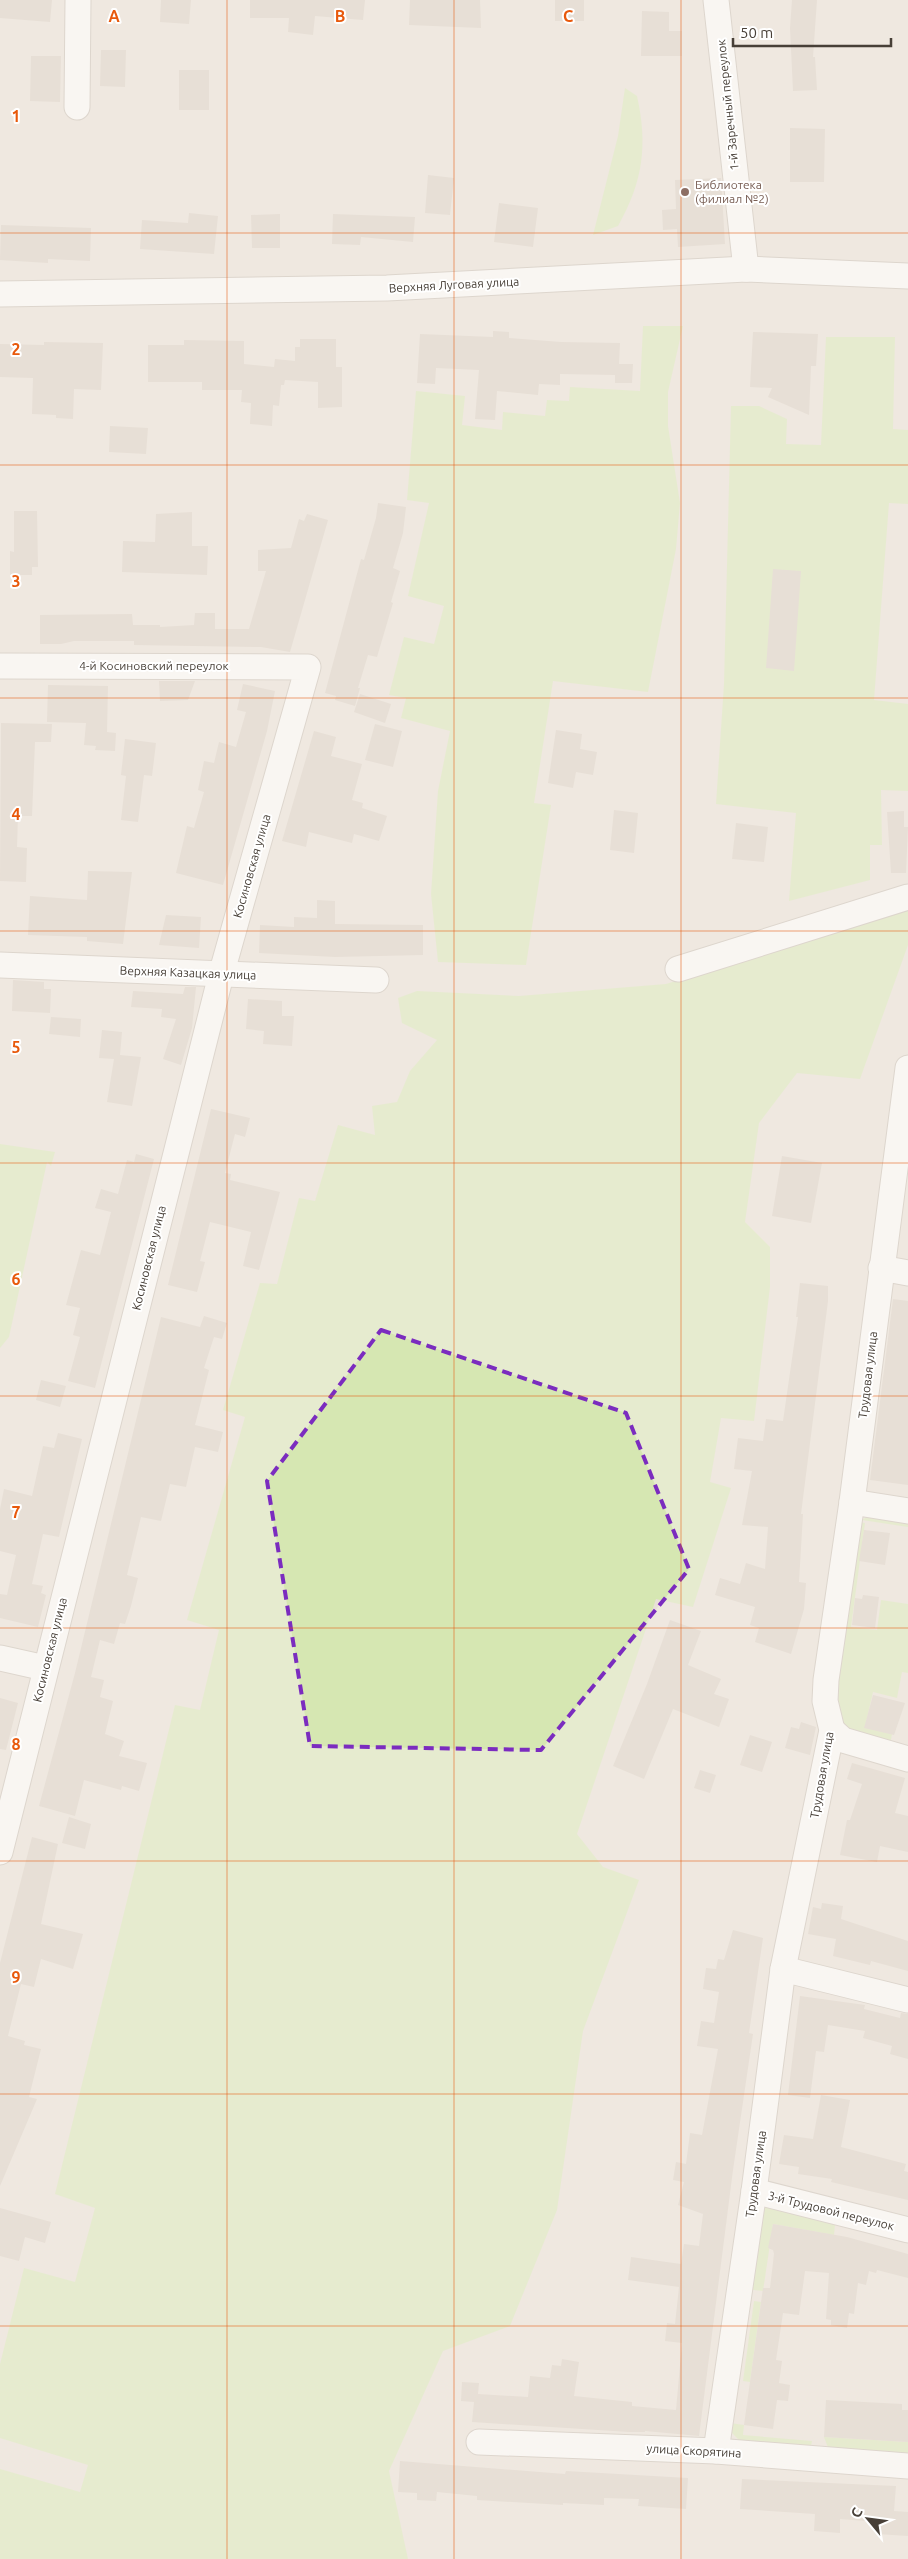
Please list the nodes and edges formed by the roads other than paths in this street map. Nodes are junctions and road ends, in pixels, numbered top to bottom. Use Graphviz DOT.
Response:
graph roads {
  1 [pos="78,0"];
  2 [pos="716,0"];
  3 [pos="77,107"];
  4 [pos="746,269"];
  5 [pos="908,276"];
  6 [pos="0,294"];
  7 [pos="0,666"];
  8 [pos="308,667"];
  9 [pos="908,897"];
  10 [pos="0,964"];
  11 [pos="678,969"];
  12 [pos="221,975"];
  13 [pos="376,980"];
  14 [pos="908,1068"];
  15 [pos="881,1268"];
  16 [pos="908,1273"];
  17 [pos="852,1502"];
  18 [pos="908,1511"];
  19 [pos="0,1658"];
  20 [pos="45,1668"];
  21 [pos="832,1730"];
  22 [pos="908,1759"];
  23 [pos="0,1852"];
  24 [pos="783,1969"];
  25 [pos="908,2000"];
  26 [pos="754,2191"];
  27 [pos="908,2230"];
  28 [pos="479,2442"];
  29 [pos="716,2451"];
  30 [pos="908,2466"];
  1 -- 3 [label="street"];
  2 -- 4 [label="street, 1-й Заречный переулок"];
  4 -- 5 [label="street, Верхняя Луговая улица"];
  4 -- 6 [label="street, Верхняя Луговая улица"];
  7 -- 8 [label="street, 4-й Косиновский переулок"];
  8 -- 12 [label="street, Косиновская улица"];
  9 -- 11 [label="street"];
  10 -- 12 [label="street, Верхняя Казацкая улица"];
  12 -- 13 [label="street, Верхняя Казацкая улица"];
  12 -- 20 [label="street, Косиновская улица"];
  14 -- 15 [label="street, Трудовая улица"];
  15 -- 16 [label="street"];
  15 -- 17 [label="street, Трудовая улица"];
  17 -- 18 [label="street"];
  17 -- 21 [label="street, Трудовая улица"];
  19 -- 20 [label="street"];
  20 -- 23 [label="street, Косиновская улица"];
  21 -- 22 [label="street"];
  21 -- 24 [label="street, Трудовая улица"];
  24 -- 25 [label="street"];
  24 -- 26 [label="street, Трудовая улица"];
  26 -- 27 [label="street, 3-й Трудовой переулок"];
  26 -- 29 [label="street, Трудовая улица"];
  28 -- 29 [label="street, улица Скорятина"];
  29 -- 30 [label="street, улица Скорятина"];
}
